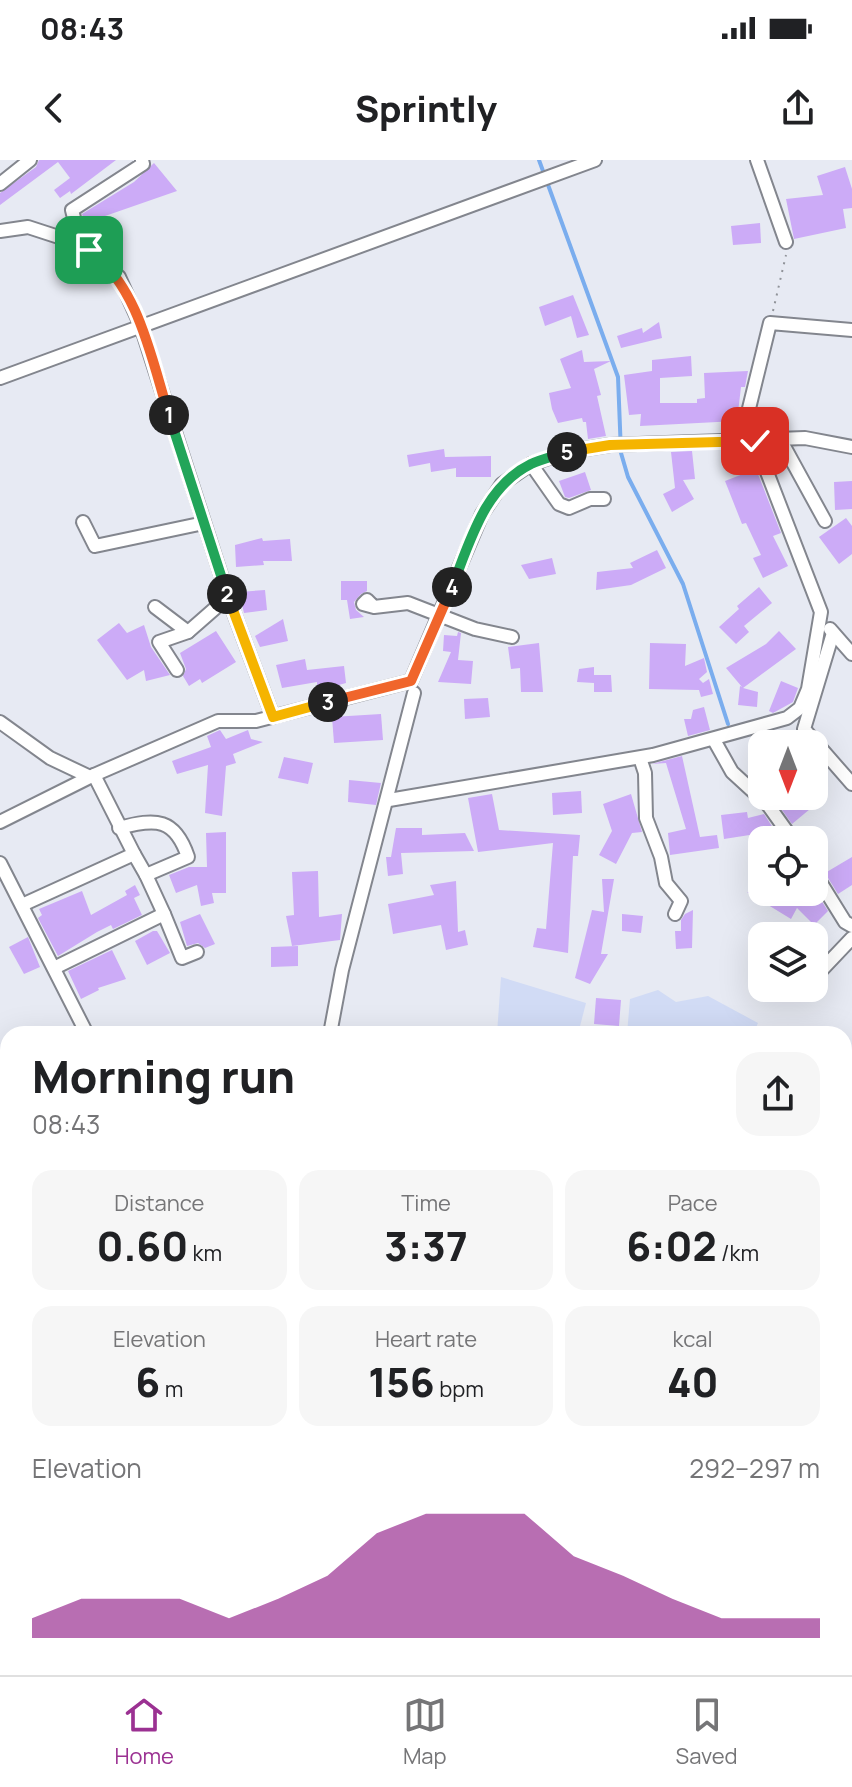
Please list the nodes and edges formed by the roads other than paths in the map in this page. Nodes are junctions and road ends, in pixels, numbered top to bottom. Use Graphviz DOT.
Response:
graph roads {
  1 [pos="30,160"];
  2 [pos="142,160"];
  3 [pos="595,160"];
  4 [pos="757,160"];
  5 [pos="0,184"];
  6 [pos="0,231"];
  7 [pos="786,242"];
  8 [pos="81,246"];
  9 [pos="141,326"];
  10 [pos="852,330"];
  11 [pos="0,378"];
  12 [pos="780,439"];
  13 [pos="741,441"];
  14 [pos="755,441"];
  15 [pos="852,447"];
  16 [pos="531,464"];
  17 [pos="604,499"];
  18 [pos="825,521"];
  19 [pos="83,522"];
  20 [pos="204,523"];
  21 [pos="228,597"];
  22 [pos="155,607"];
  23 [pos="374,607"];
  24 [pos="821,612"];
  25 [pos="439,616"];
  26 [pos="188,632"];
  27 [pos="833,633"];
  28 [pos="512,637"];
  29 [pos="852,654"];
  30 [pos="177,670"];
  31 [pos="414,693"];
  32 [pos="273,717"];
  33 [pos="0,722"];
  34 [pos="714,740"];
  35 [pos="640,758"];
  36 [pos="92,776"];
  37 [pos="852,784"];
  38 [pos="389,800"];
  39 [pos="0,822"];
  40 [pos="783,826"];
  41 [pos="119,828"];
  42 [pos="134,854"];
  43 [pos="0,863"];
  44 [pos="146,875"];
  45 [pos="828,895"];
  46 [pos="22,905"];
  47 [pos="164,914"];
  48 [pos="675,914"];
  49 [pos="852,926"];
  50 [pos="852,938"];
  51 [pos="197,952"];
  52 [pos="828,963"];
  53 [pos="54,968"];
  54 [pos="83,1026"];
  55 [pos="332,1026"];
  1 -- 5 [label="street"];
  2 -- 8 [label="street"];
  3 -- 9 [label="street"];
  4 -- 7 [label="street"];
  6 -- 8 [label="street"];
  8 -- 9 [label="street"];
  9 -- 11 [label="street"];
  9 -- 20 [label="street"];
  10 -- 13 [label="street"];
  12 -- 14 [label="street"];
  12 -- 15 [label="street"];
  12 -- 18 [label="street"];
  13 -- 14 [label="street"];
  13 -- 16 [label="street"];
  14 -- 24 [label="street"];
  16 -- 17 [label="street"];
  16 -- 25 [label="street"];
  19 -- 20 [label="street"];
  20 -- 21 [label="street"];
  21 -- 26 [label="street"];
  21 -- 32 [label="street"];
  22 -- 26 [label="street"];
  23 -- 25 [label="street"];
  24 -- 27 [label="street"];
  24 -- 34 [label="street"];
  25 -- 28 [label="street"];
  25 -- 32 [label="street"];
  26 -- 30 [label="street"];
  27 -- 29 [label="street"];
  27 -- 37 [label="street"];
  31 -- 38 [label="street"];
  32 -- 36 [label="street"];
  33 -- 36 [label="street"];
  34 -- 35 [label="street"];
  34 -- 40 [label="street"];
  35 -- 38 [label="street"];
  35 -- 48 [label="street"];
  36 -- 39 [label="street"];
  36 -- 41 [label="street"];
  38 -- 55 [label="street"];
  41 -- 42 [label="street"];
  41 -- 44 [label="street"];
  42 -- 44 [label="street"];
  42 -- 46 [label="street"];
  43 -- 46 [label="street"];
  44 -- 47 [label="street"];
  45 -- 49 [label="street"];
  46 -- 53 [label="street"];
  47 -- 51 [label="street"];
  47 -- 53 [label="street"];
  50 -- 52 [label="street"];
  53 -- 54 [label="street"];
}
